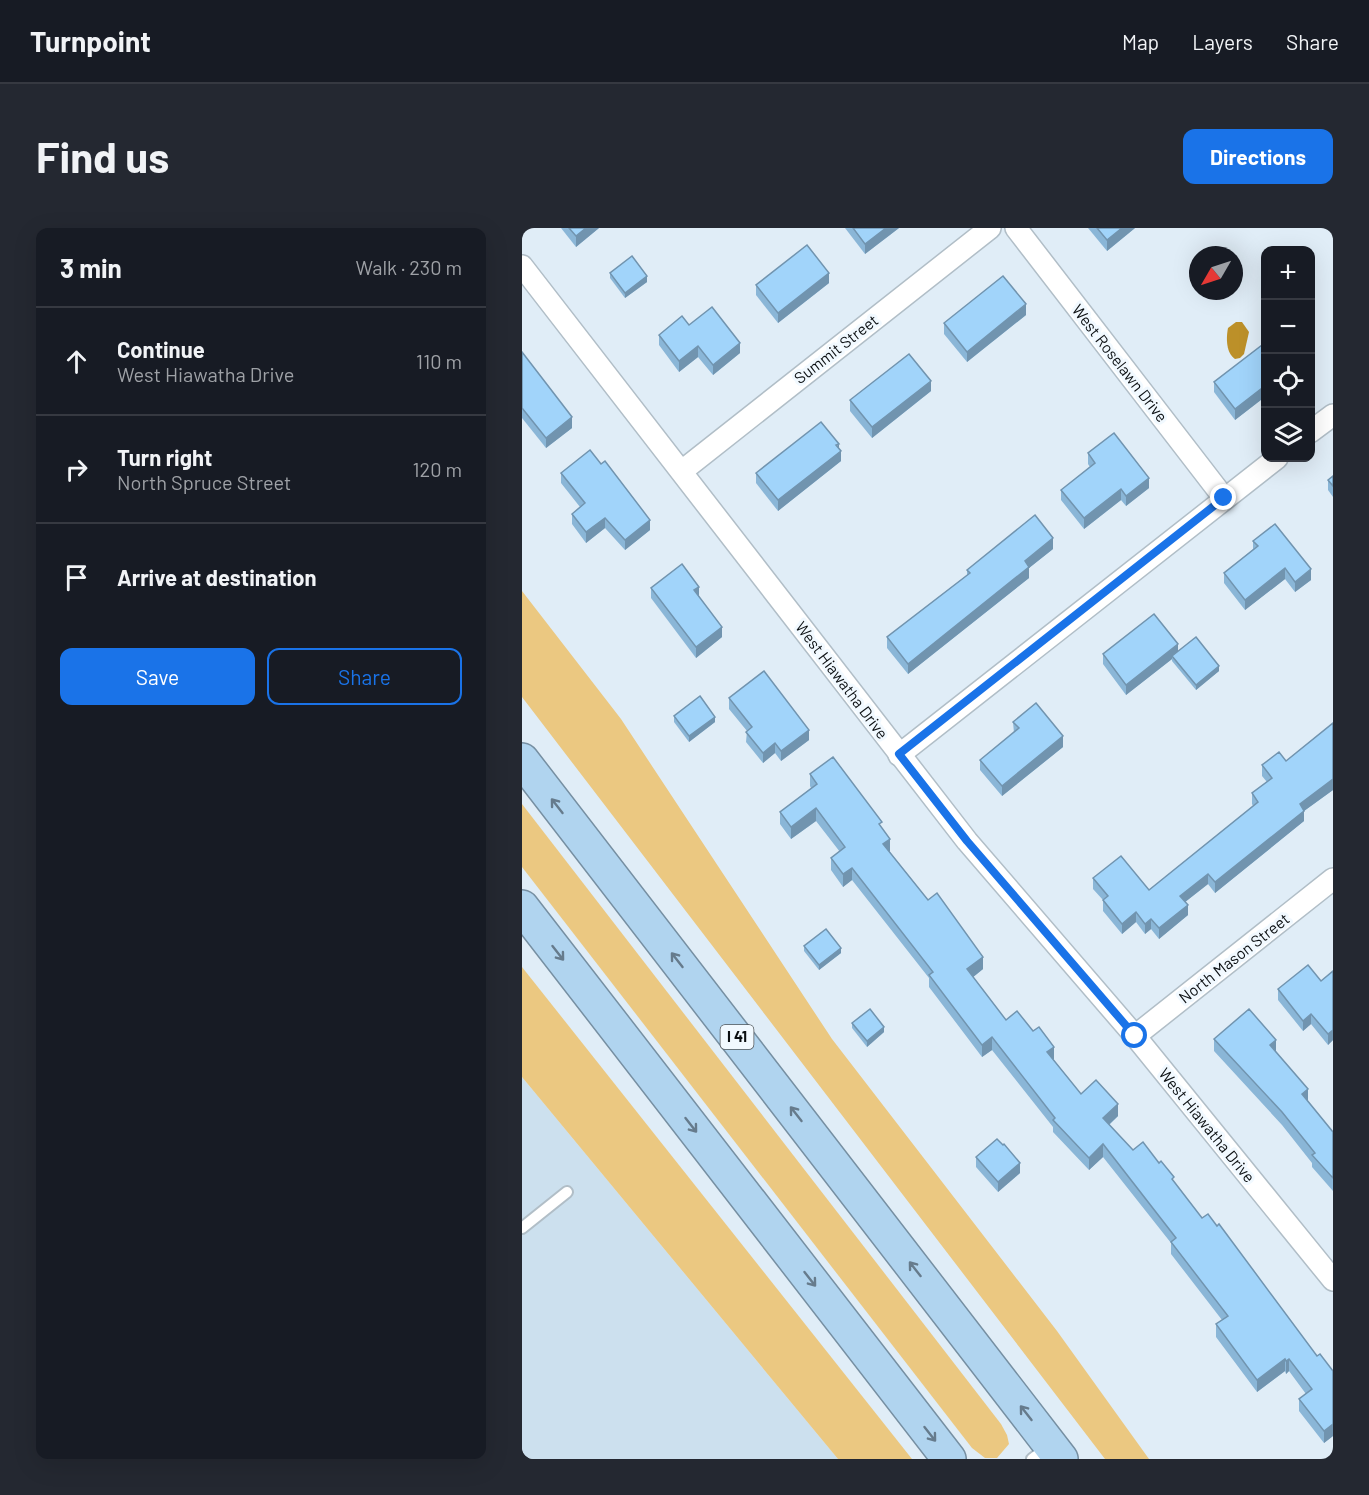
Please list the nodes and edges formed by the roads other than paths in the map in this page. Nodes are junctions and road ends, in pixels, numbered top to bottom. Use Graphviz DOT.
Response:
graph roads {
  1 [pos="990,228"];
  2 [pos="1016,228"];
  3 [pos="522,266"];
  4 [pos="1333,415"];
  5 [pos="1315,429"];
  6 [pos="1272,462"];
  7 [pos="682,471"];
  8 [pos="1224,498"];
  9 [pos="899,754"];
  10 [pos="522,760"];
  11 [pos="1333,879"];
  12 [pos="522,907"];
  13 [pos="1135,1036"];
  14 [pos="567,1192"];
  15 [pos="522,1228"];
  16 [pos="1333,1280"];
  17 [pos="1048,1454"];
  18 [pos="949,1459"];
  1 -- 7 [label="street, Summit Street"];
  2 -- 8 [label="street, West Roselawn Drive"];
  3 -- 7 [label="street, West Hiawatha Drive"];
  4 -- 5 [label="street"];
  6 -- 8 [label="street"];
  7 -- 9 [label="street, West Hiawatha Drive"];
  8 -- 9 [label="street"];
  9 -- 13 [label="street, West Hiawatha Drive"];
  17 -- 10 [label="highway, I 41, one-way"];
  11 -- 13 [label="street, North Mason Street"];
  12 -- 18 [label="highway, one-way"];
  13 -- 16 [label="street, West Hiawatha Drive"];
  14 -- 15 [label="lane"];
}
